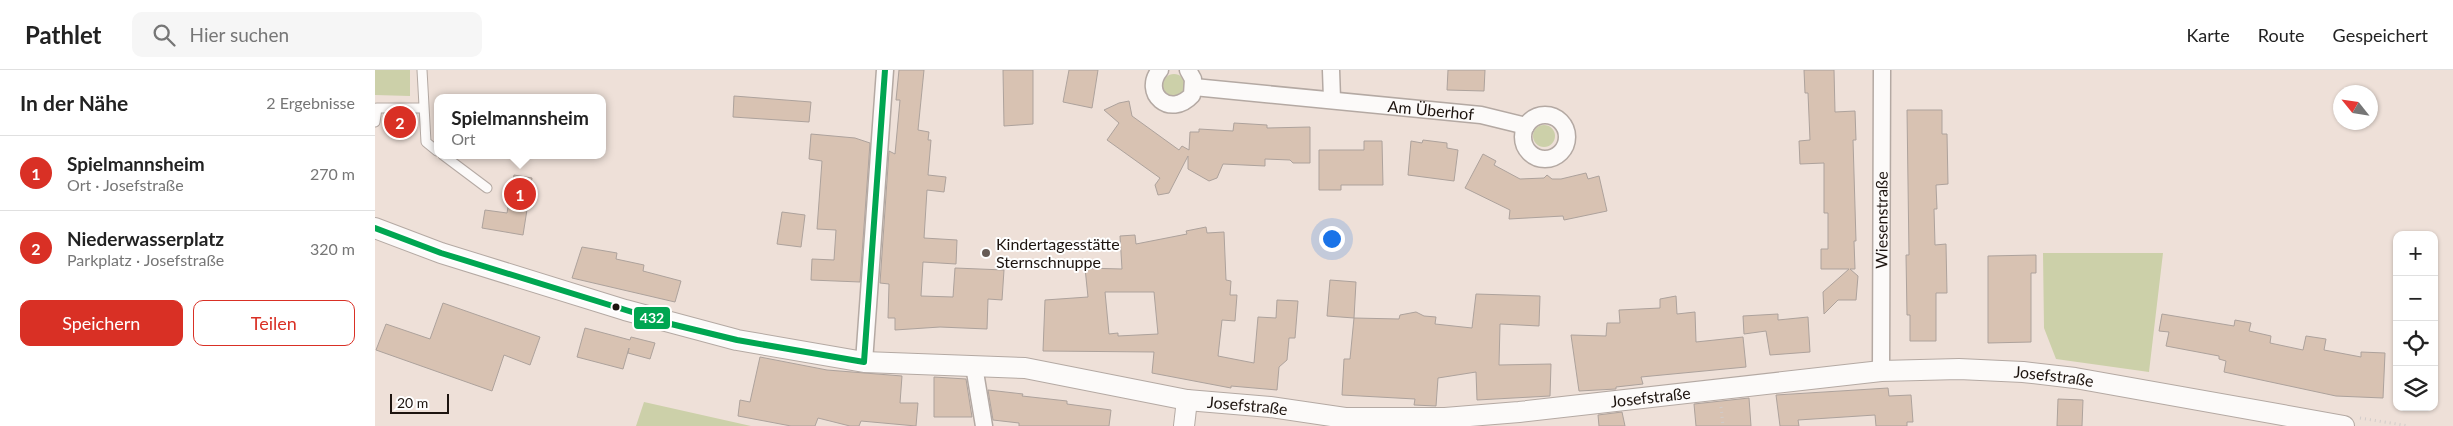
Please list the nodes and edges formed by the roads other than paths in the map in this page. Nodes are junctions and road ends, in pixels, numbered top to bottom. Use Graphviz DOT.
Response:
graph roads {
  1 [pos="422,70"];
  2 [pos="885,70"];
  3 [pos="1160,70"];
  4 [pos="1188,70"];
  5 [pos="1331,70"];
  6 [pos="1882,70"];
  7 [pos="1194,87"];
  8 [pos="1332,100"];
  9 [pos="423,108"];
  10 [pos="375,122"];
  11 [pos="1527,126"];
  12 [pos="434,149"];
  13 [pos="448,159"];
  14 [pos="487,188"];
  15 [pos="375,228"];
  16 [pos="864,362"];
  17 [pos="974,366"];
  18 [pos="1881,371"];
  19 [pos="1187,400"];
  20 [pos="1520,419"];
  21 [pos="984,426"];
  22 [pos="1184,426"];
  23 [pos="2344,426"];
  1 -- 9 [label="lane"];
  2 -- 16 [label="street"];
  3 -- 7 [label="street"];
  4 -- 7 [label="street"];
  5 -- 8 [label="street"];
  6 -- 18 [label="street, Wiesenstraße"];
  7 -- 8 [label="street, Am Überhof"];
  8 -- 11 [label="street, Am Überhof"];
  9 -- 10 [label="lane"];
  9 -- 12 [label="lane"];
  13 -- 14 [label="lane"];
  15 -- 16 [label="street, Josefstraße"];
  16 -- 17 [label="street, Josefstraße"];
  17 -- 19 [label="street, Josefstraße"];
  17 -- 21 [label="street"];
  18 -- 20 [label="street, Josefstraße"];
  18 -- 23 [label="street, Josefstraße"];
  19 -- 20 [label="street, Josefstraße"];
  19 -- 22 [label="street"];
}
